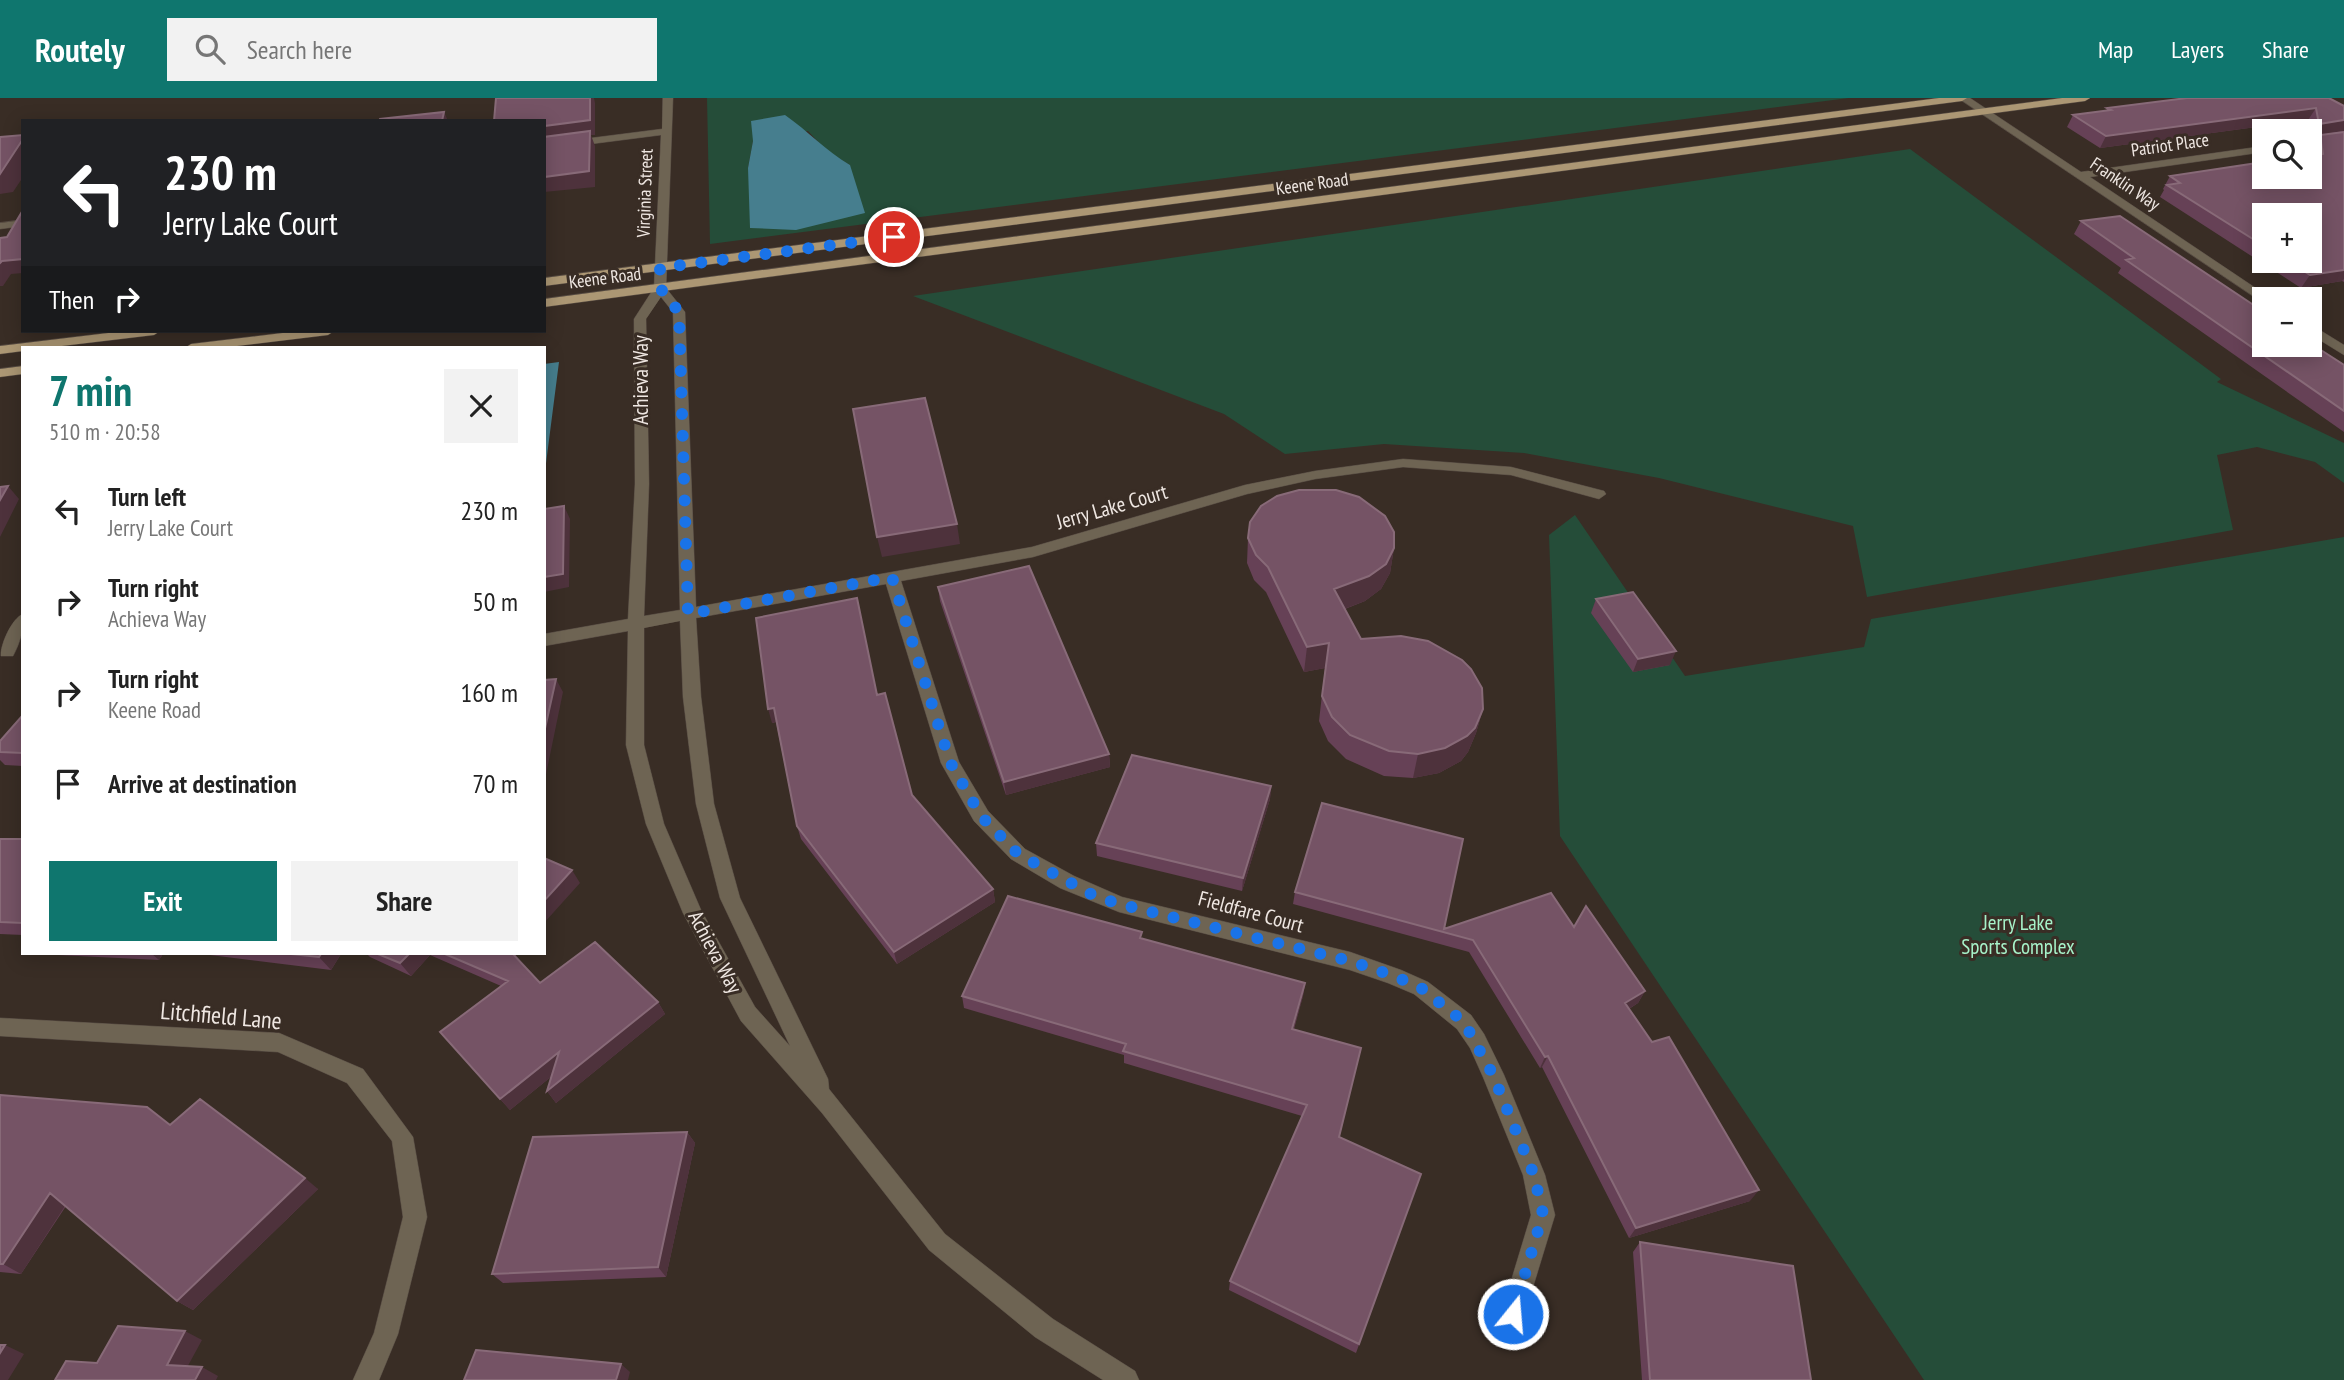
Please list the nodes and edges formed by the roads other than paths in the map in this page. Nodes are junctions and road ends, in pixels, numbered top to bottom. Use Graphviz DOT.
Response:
graph roads {
  1 [pos="668,98"];
  2 [pos="1963,98"];
  3 [pos="2085,98"];
  4 [pos="1984,112"];
  5 [pos="664,132"];
  6 [pos="2344,137"];
  7 [pos="2322,140"];
  8 [pos="546,147"];
  9 [pos="2252,151"];
  10 [pos="2081,175"];
  11 [pos="21,223"];
  12 [pos="0,226"];
  13 [pos="660,268"];
  14 [pos="546,282"];
  15 [pos="660,288"];
  16 [pos="2252,290"];
  17 [pos="546,303"];
  18 [pos="138,333"];
  19 [pos="312,333"];
  20 [pos="2322,336"];
  21 [pos="32,346"];
  22 [pos="207,346"];
  23 [pos="21,347"];
  24 [pos="0,350"];
  25 [pos="2344,350"];
  26 [pos="21,370"];
  27 [pos="0,373"];
  28 [pos="1599,494"];
  29 [pos="892,577"];
  30 [pos="688,614"];
  31 [pos="636,624"];
  32 [pos="21,625"];
  33 [pos="546,640"];
  34 [pos="10,653"];
  35 [pos="0,1027"];
  36 [pos="830,1106"];
  37 [pos="1513,1314"];
  38 [pos="366,1380"];
  39 [pos="1126,1380"];
  1 -- 5 [label="street, Virginia Street"];
  2 -- 4 [label="street, Franklin Way"];
  2 -- 13 [label="main road, Keene Road"];
  3 -- 4 [label="main road, Keene Road"];
  4 -- 10 [label="street, Franklin Way"];
  4 -- 15 [label="main road, Keene Road"];
  5 -- 8 [label="street"];
  5 -- 13 [label="street, Virginia Street"];
  6 -- 7 [label="street"];
  9 -- 10 [label="street, Patriot Place"];
  10 -- 16 [label="street, Franklin Way"];
  11 -- 12 [label="street"];
  13 -- 14 [label="main road, Keene Road"];
  13 -- 15 [label="street, Virginia Street"];
  15 -- 17 [label="main road, Keene Road"];
  15 -- 30 [label="street, Achieva Way"];
  15 -- 31 [label="street, Achieva Way"];
  18 -- 21 [label="main road"];
  19 -- 22 [label="main road"];
  20 -- 25 [label="street"];
  23 -- 24 [label="main road"];
  26 -- 27 [label="main road"];
  28 -- 29 [label="street, Jerry Lake Court"];
  29 -- 30 [label="street, Jerry Lake Court"];
  29 -- 37 [label="street, Fieldfare Court"];
  30 -- 31 [label="street, Jerry Lake Court"];
  30 -- 36 [label="street, Achieva Way"];
  31 -- 33 [label="street, Jerry Lake Court"];
  31 -- 36 [label="street, Achieva Way"];
  32 -- 34 [label="street"];
  35 -- 38 [label="street, Litchfield Lane"];
  36 -- 39 [label="street, Achieva Way"];
}
